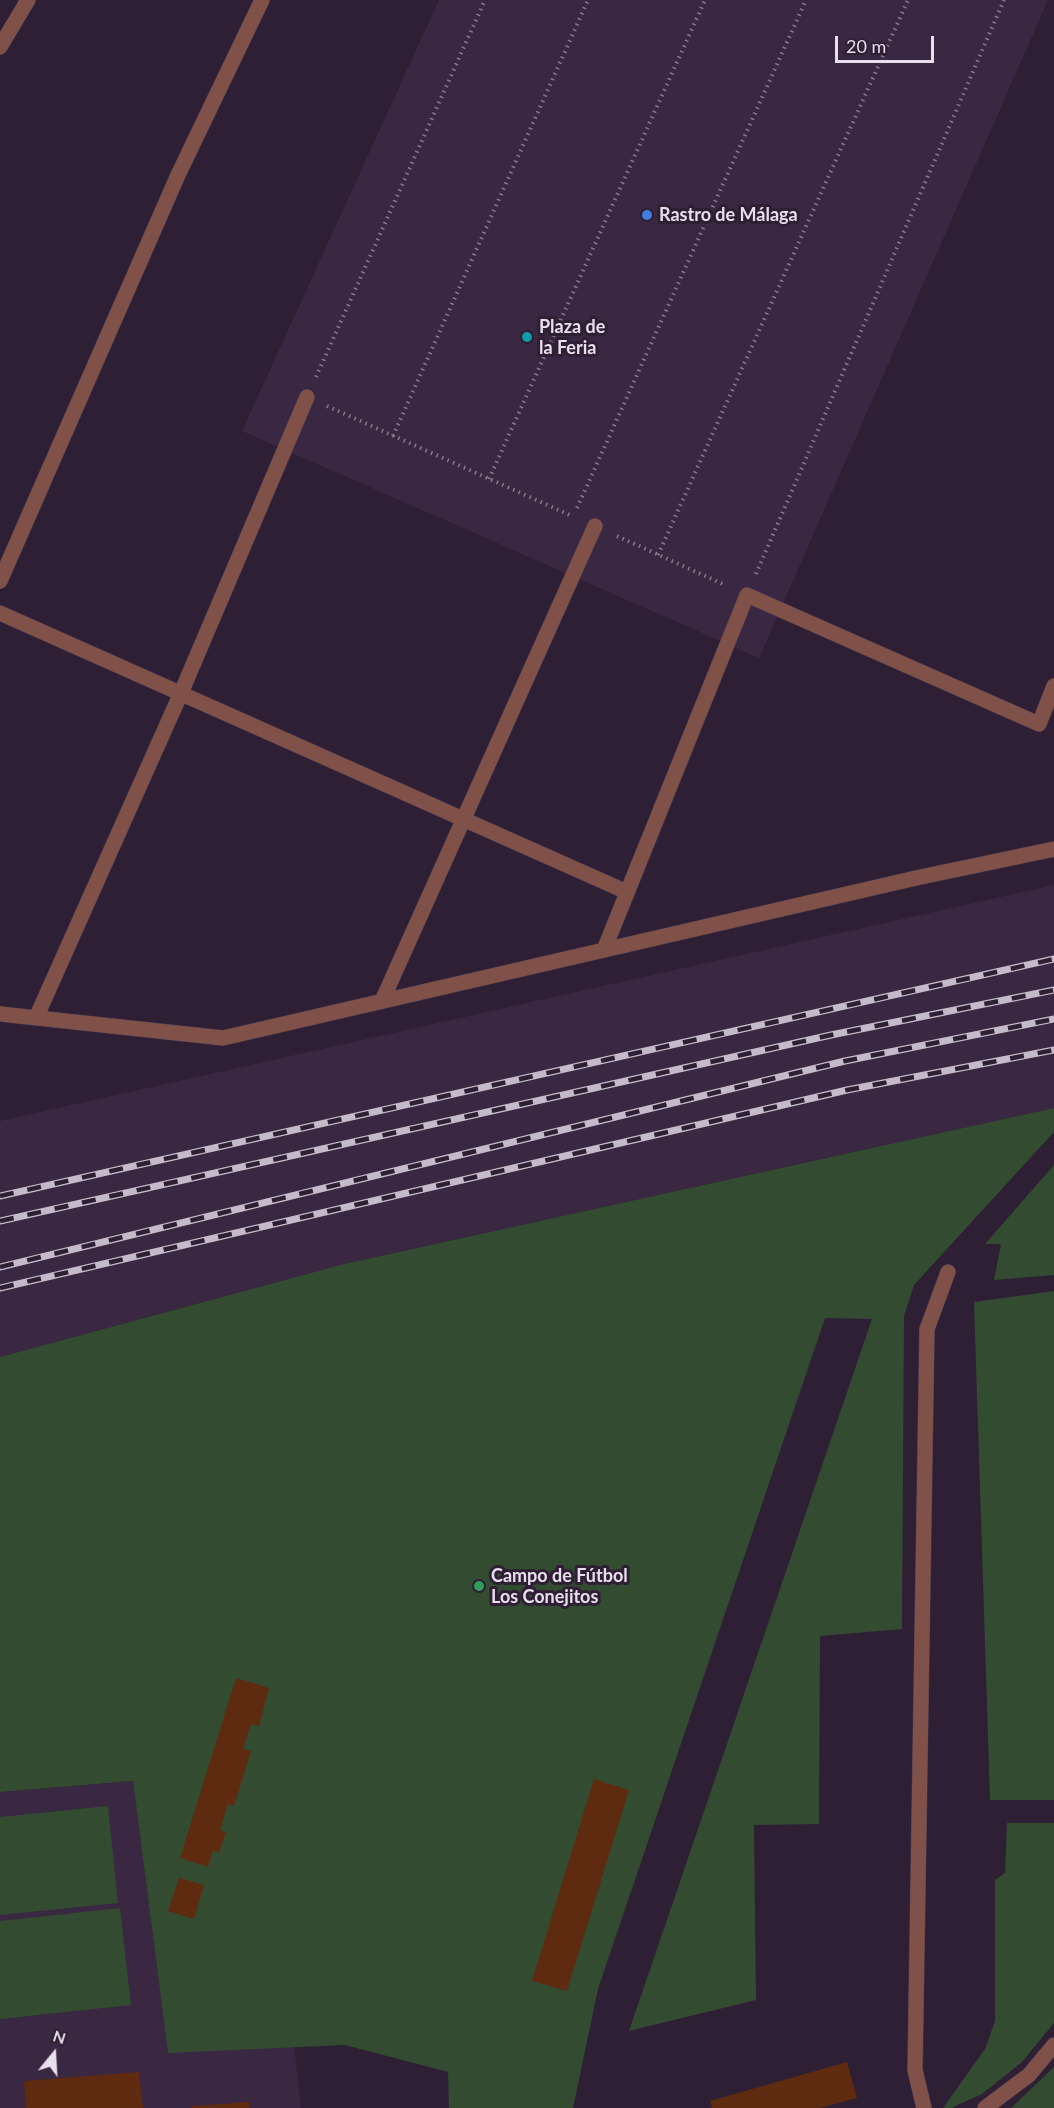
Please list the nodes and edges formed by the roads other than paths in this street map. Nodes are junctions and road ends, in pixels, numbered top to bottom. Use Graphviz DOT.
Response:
graph roads {
  1 [pos="28,0"];
  2 [pos="262,0"];
  3 [pos="0,47"];
  4 [pos="307,397"];
  5 [pos="595,526"];
  6 [pos="0,581"];
  7 [pos="0,613"];
  8 [pos="1054,686"];
  9 [pos="181,693"];
  10 [pos="463,819"];
  11 [pos="1054,849"];
  12 [pos="627,892"];
  13 [pos="604,950"];
  14 [pos="382,1001"];
  15 [pos="0,1014"];
  16 [pos="36,1018"];
  17 [pos="948,1272"];
  18 [pos="1054,2045"];
  19 [pos="924,2108"];
  20 [pos="985,2108"];
  1 -- 3 [label="lane"];
  2 -- 6 [label="lane"];
  4 -- 9 [label="lane"];
  5 -- 10 [label="lane"];
  7 -- 9 [label="lane"];
  8 -- 12 [label="lane"];
  9 -- 10 [label="lane"];
  9 -- 16 [label="lane"];
  10 -- 12 [label="lane"];
  10 -- 14 [label="lane"];
  11 -- 13 [label="lane"];
  12 -- 13 [label="lane"];
  13 -- 14 [label="lane"];
  14 -- 16 [label="lane"];
  15 -- 16 [label="lane"];
  17 -- 19 [label="lane"];
  18 -- 20 [label="lane"];
}
